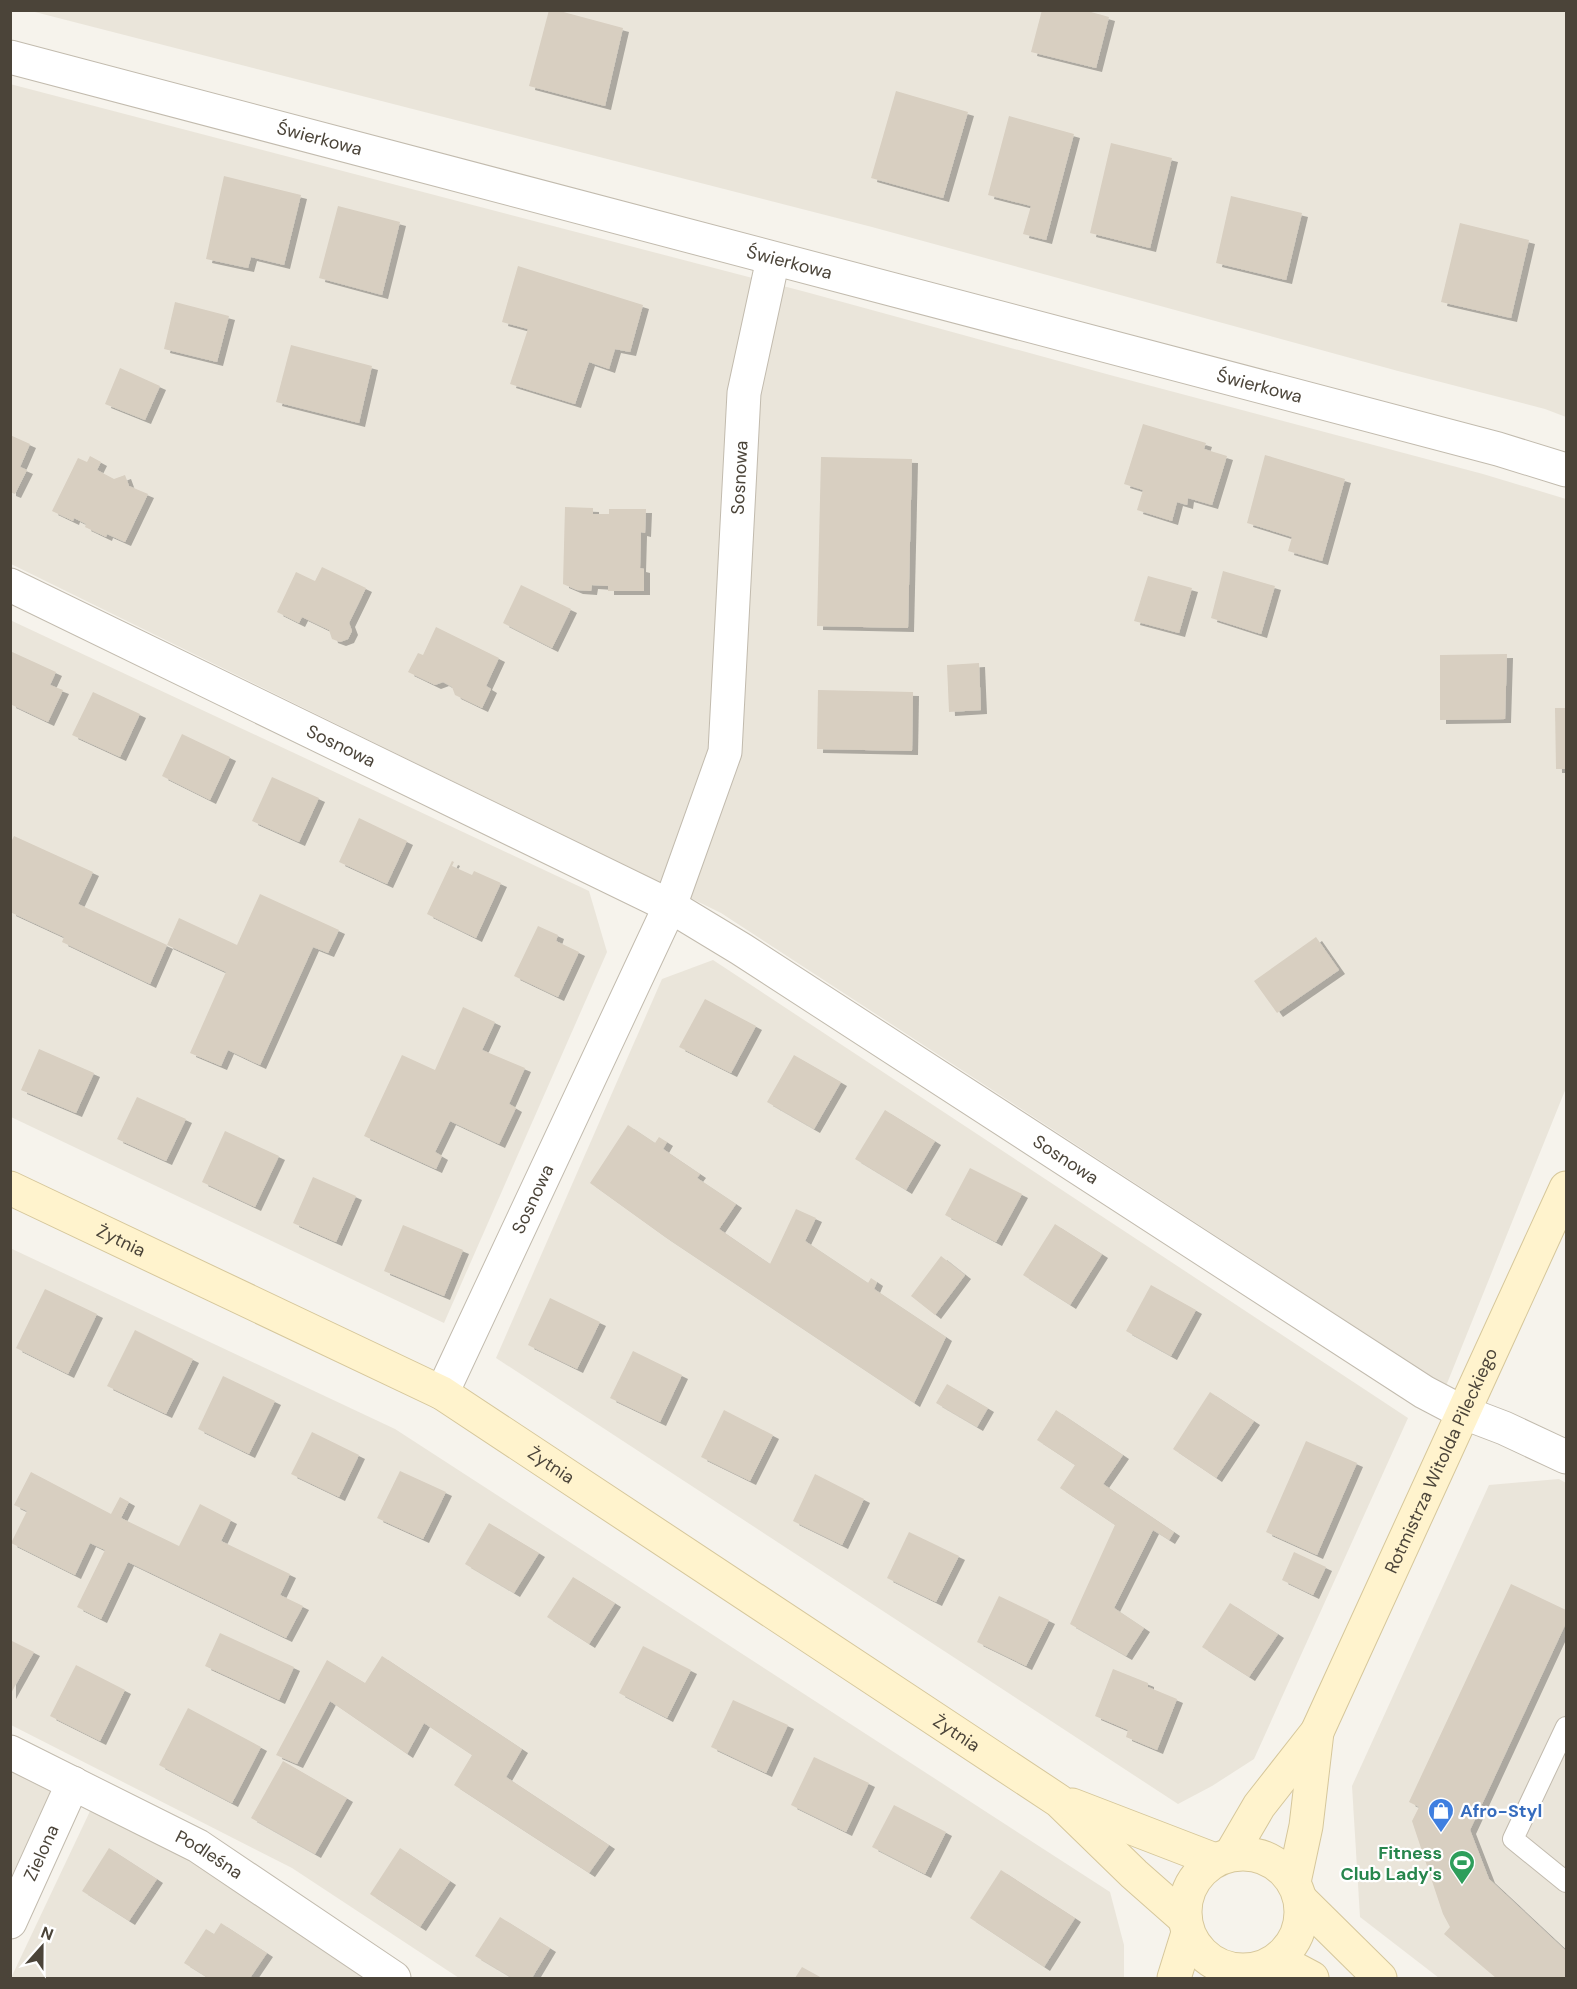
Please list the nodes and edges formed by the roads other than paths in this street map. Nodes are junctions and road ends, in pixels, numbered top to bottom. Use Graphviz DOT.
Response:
graph roads {
  1 [pos="10,57"];
  2 [pos="773,259"];
  3 [pos="1566,470"];
  4 [pos="10,585"];
  5 [pos="670,906"];
  6 [pos="10,1188"];
  7 [pos="1566,1188"];
  8 [pos="442,1393"];
  9 [pos="1462,1412"];
  10 [pos="1566,1457"];
  11 [pos="1566,1727"];
  12 [pos="1317,1732"];
  13 [pos="10,1752"];
  14 [pos="73,1783"];
  15 [pos="1059,1801"];
  16 [pos="1223,1857"];
  17 [pos="1566,1882"];
  18 [pos="1297,1891"];
  19 [pos="10,1922"];
  20 [pos="1186,1926"];
  21 [pos="1273,1963"];
  22 [pos="1231,1974"];
  23 [pos="394,1978"];
  24 [pos="1174,1978"];
  25 [pos="1312,1978"];
  26 [pos="1380,1978"];
  1 -- 2 [label="street, Świerkowa"];
  2 -- 3 [label="street, Świerkowa"];
  2 -- 5 [label="street, Sosnowa"];
  4 -- 5 [label="street, Sosnowa"];
  5 -- 8 [label="street, Sosnowa"];
  5 -- 9 [label="street, Sosnowa"];
  6 -- 8 [label="street, Żytnia"];
  7 -- 9 [label="street, Rotmistrza Witolda Pileckiego"];
  8 -- 15 [label="street, Żytnia"];
  9 -- 10 [label="street, Sosnowa"];
  9 -- 12 [label="street, Rotmistrza Witolda Pileckiego"];
  11 -- 17 [label="lane"];
  12 -- 16 [label="street, Rotmistrza Witolda Pileckiego"];
  12 -- 18 [label="street, Rotmistrza Witolda Pileckiego"];
  13 -- 14 [label="street, Podleśna"];
  14 -- 19 [label="street, Zielona"];
  14 -- 23 [label="street, Podleśna"];
  15 -- 16 [label="street, Żytnia"];
  15 -- 20 [label="street, Żytnia"];
  16 -- 18 [label="street"];
  16 -- 20 [label="street"];
  18 -- 21 [label="street"];
  18 -- 26 [label="street"];
  20 -- 22 [label="street"];
  20 -- 24 [label="street"];
  21 -- 22 [label="street"];
  21 -- 25 [label="street"];
}
